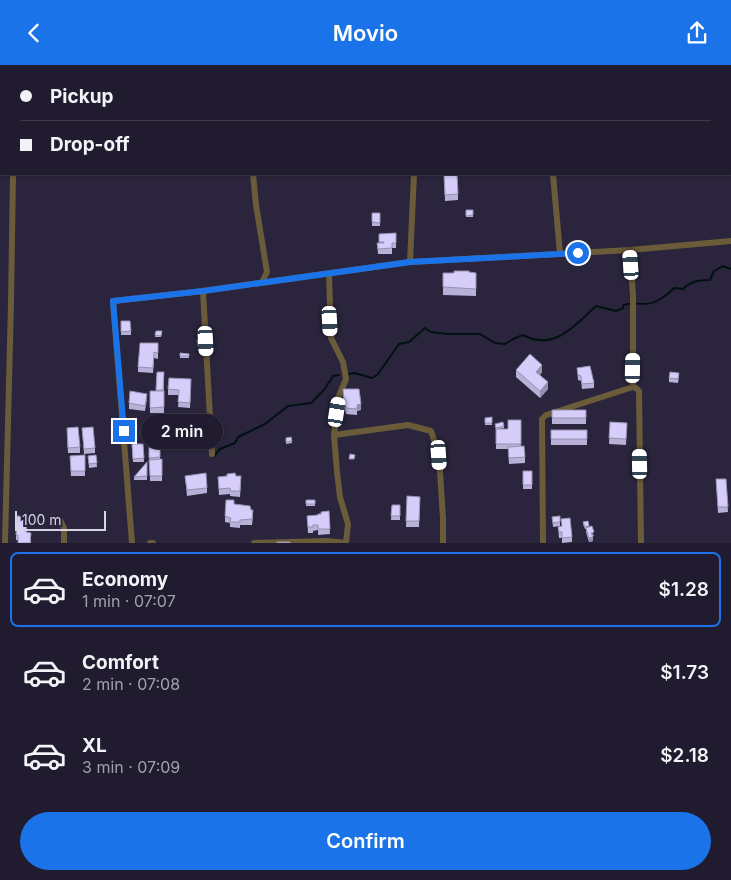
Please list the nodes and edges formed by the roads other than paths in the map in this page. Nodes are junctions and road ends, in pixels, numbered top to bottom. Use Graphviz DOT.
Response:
graph roads {
  1 [pos="13,175"];
  2 [pos="254,175"];
  3 [pos="414,175"];
  4 [pos="553,175"];
  5 [pos="731,241"];
  6 [pos="630,250"];
  7 [pos="560,254"];
  8 [pos="410,262"];
  9 [pos="329,273"];
  10 [pos="262,282"];
  11 [pos="203,291"];
  12 [pos="633,387"];
  13 [pos="334,435"];
  14 [pos="212,454"];
  15 [pos="60,520"];
  16 [pos="5,543"];
  17 [pos="64,543"];
  18 [pos="132,543"];
  19 [pos="150,543"];
  20 [pos="154,543"];
  21 [pos="254,543"];
  22 [pos="443,543"];
  23 [pos="543,543"];
  24 [pos="641,543"];
  1 -- 16 [label="street"];
  2 -- 10 [label="street"];
  3 -- 8 [label="street"];
  4 -- 7 [label="street"];
  5 -- 6 [label="street"];
  6 -- 7 [label="street"];
  6 -- 12 [label="street"];
  7 -- 8 [label="street"];
  8 -- 9 [label="street"];
  9 -- 10 [label="street"];
  9 -- 13 [label="street"];
  10 -- 11 [label="street"];
  11 -- 14 [label="street"];
  11 -- 18 [label="street"];
  12 -- 23 [label="street"];
  12 -- 24 [label="street"];
  13 -- 21 [label="street"];
  13 -- 22 [label="street"];
  15 -- 17 [label="street"];
  19 -- 20 [label="street"];
}
